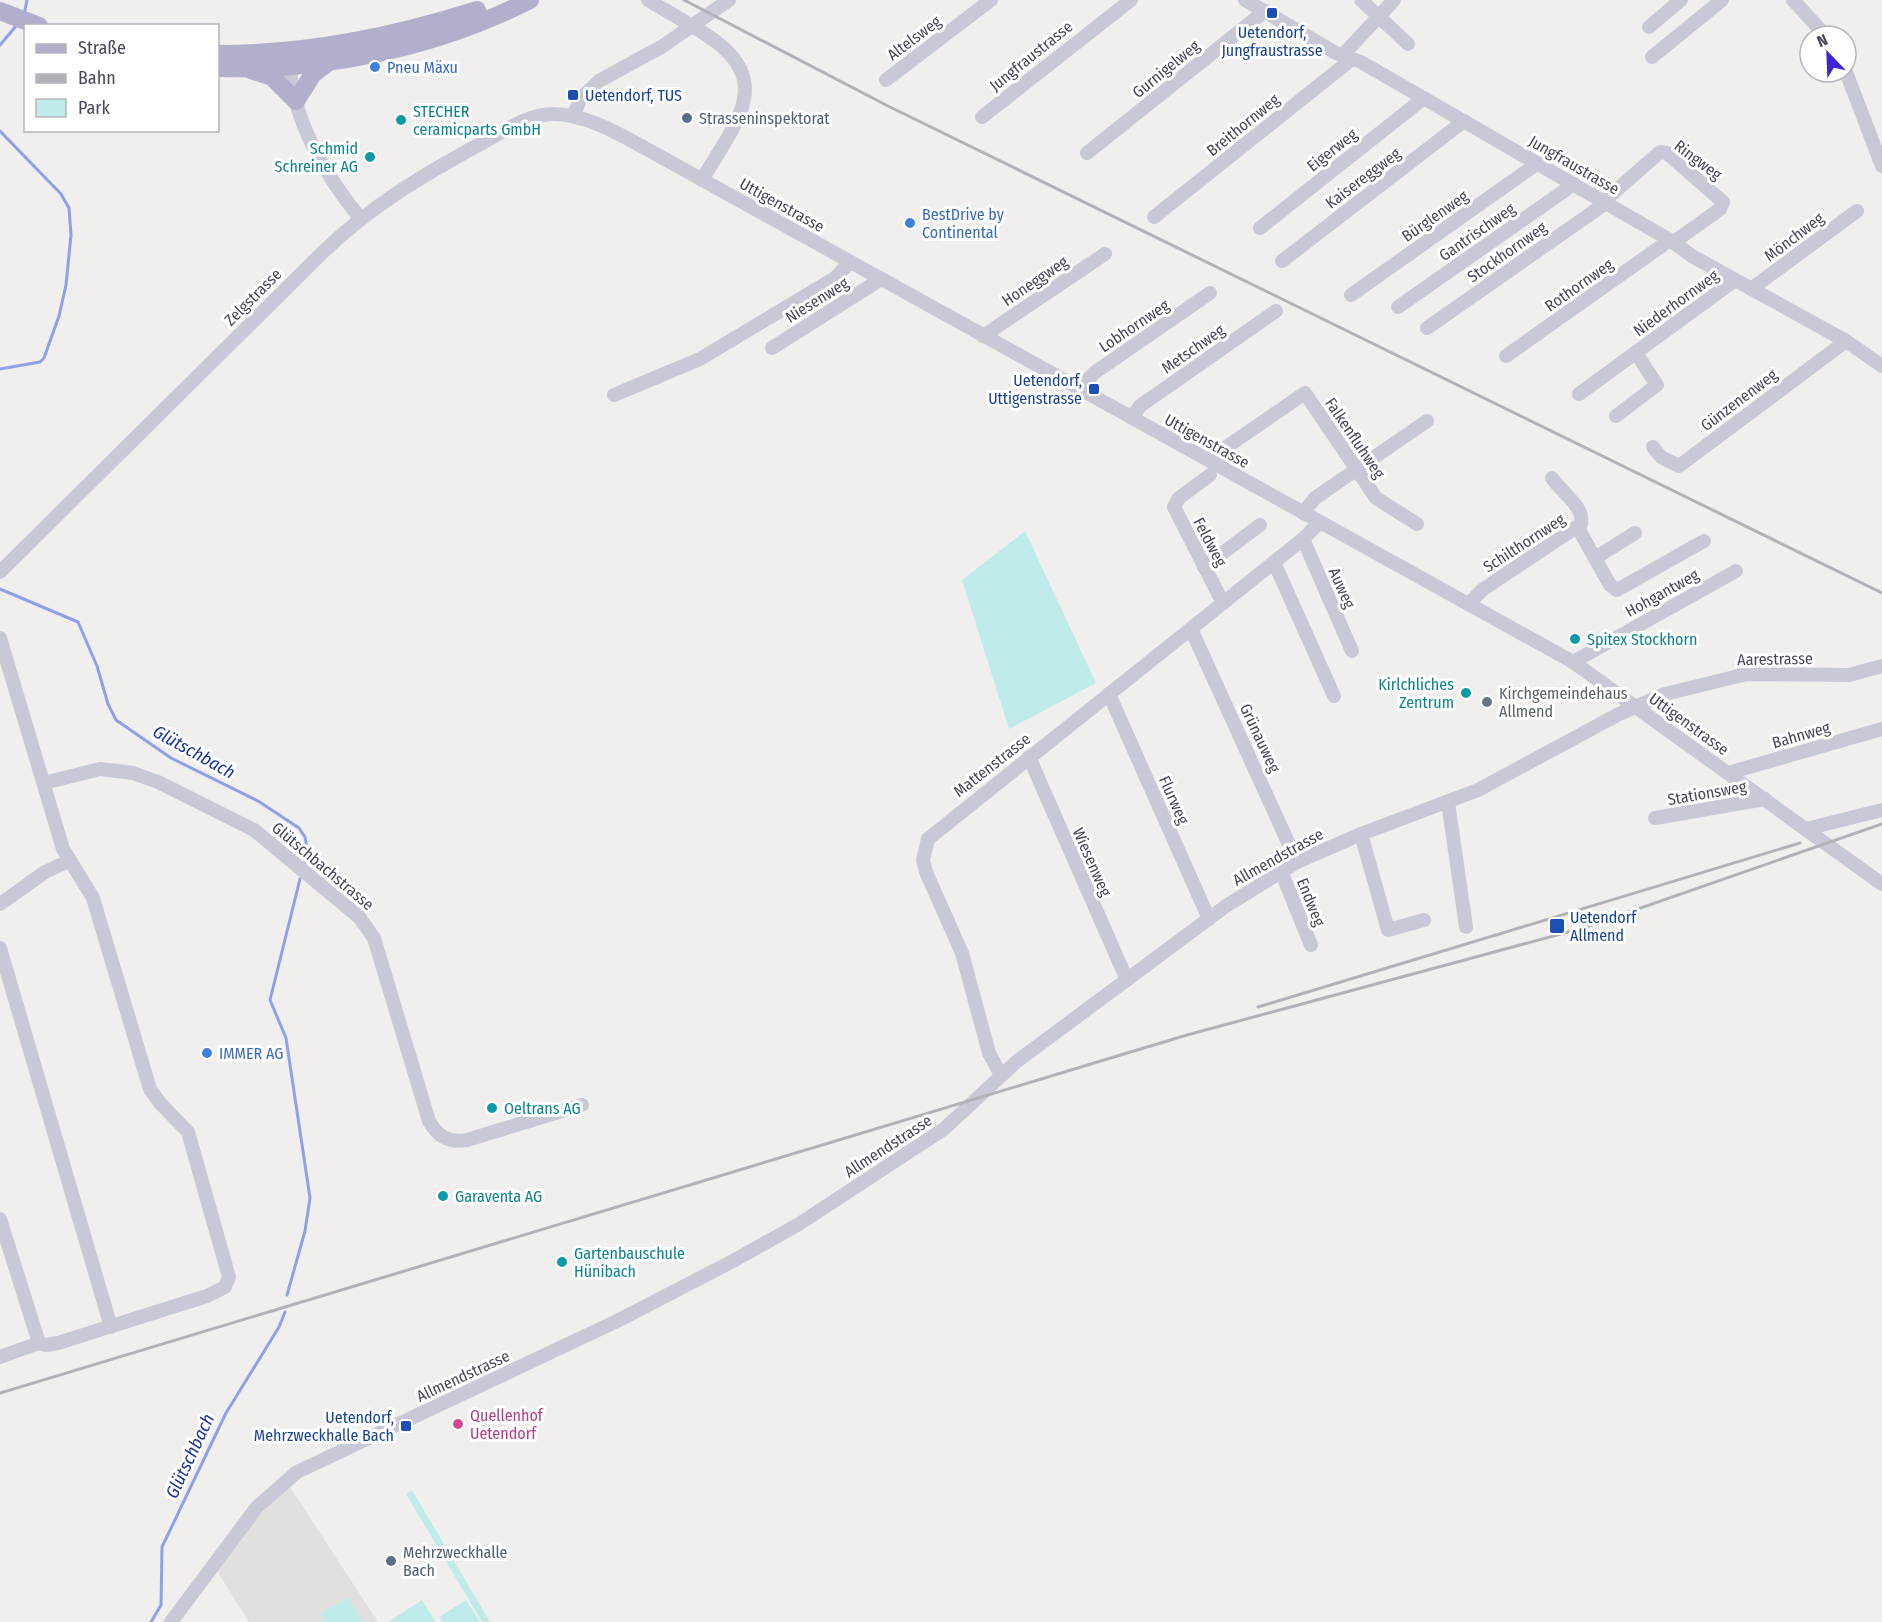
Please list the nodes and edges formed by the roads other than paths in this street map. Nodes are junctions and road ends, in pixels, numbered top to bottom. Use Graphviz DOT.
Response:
graph roads {
  1 [pos="510,0"];
  2 [pos="530,0"];
  3 [pos="648,0"];
  4 [pos="729,0"];
  5 [pos="991,0"];
  6 [pos="1131,0"];
  7 [pos="1245,0"];
  8 [pos="1361,0"];
  9 [pos="1394,0"];
  10 [pos="1681,0"];
  11 [pos="1722,0"];
  12 [pos="1793,0"];
  13 [pos="0,11"];
  14 [pos="1265,11"];
  15 [pos="1379,16"];
  16 [pos="34,24"];
  17 [pos="1815,24"];
  18 [pos="1649,27"];
  19 [pos="1408,44"];
  20 [pos="219,54"];
  21 [pos="1347,57"];
  22 [pos="1652,57"];
  23 [pos="289,58"];
  24 [pos="330,62"];
  25 [pos="219,68"];
  26 [pos="247,68"];
  27 [pos="886,81"];
  28 [pos="1851,84"];
  29 [pos="1424,98"];
  30 [pos="296,101"];
  31 [pos="573,116"];
  32 [pos="982,117"];
  33 [pos="1464,121"];
  34 [pos="1087,153"];
  35 [pos="1538,163"];
  36 [pos="1882,166"];
  37 [pos="702,180"];
  38 [pos="1574,184"];
  39 [pos="1605,202"];
  40 [pos="1857,211"];
  41 [pos="1154,217"];
  42 [pos="360,218"];
  43 [pos="1260,228"];
  44 [pos="1672,241"];
  45 [pos="1105,254"];
  46 [pos="1282,261"];
  47 [pos="850,262"];
  48 [pos="881,279"];
  49 [pos="1735,280"];
  50 [pos="1751,289"];
  51 [pos="1210,293"];
  52 [pos="1351,295"];
  53 [pos="1398,307"];
  54 [pos="1276,311"];
  55 [pos="1427,328"];
  56 [pos="983,336"];
  57 [pos="1846,341"];
  58 [pos="772,348"];
  59 [pos="1636,353"];
  60 [pos="1506,356"];
  61 [pos="1882,366"];
  62 [pos="1079,389"];
  63 [pos="1579,394"];
  64 [pos="614,395"];
  65 [pos="1616,416"];
  66 [pos="1132,418"];
  67 [pos="1427,421"];
  68 [pos="1653,447"];
  69 [pos="1212,469"];
  70 [pos="1357,469"];
  71 [pos="1552,478"];
  72 [pos="1303,513"];
  73 [pos="1320,522"];
  74 [pos="1417,524"];
  75 [pos="1260,525"];
  76 [pos="1578,528"];
  77 [pos="1635,533"];
  78 [pos="1303,539"];
  79 [pos="1704,541"];
  80 [pos="1595,558"];
  81 [pos="1274,562"];
  82 [pos="1204,567"];
  83 [pos="1736,571"];
  84 [pos="0,572"];
  85 [pos="1223,603"];
  86 [pos="1469,604"];
  87 [pos="1191,629"];
  88 [pos="0,638"];
  89 [pos="1352,651"];
  90 [pos="1573,662"];
  91 [pos="1882,666"];
  92 [pos="1109,694"];
  93 [pos="1334,696"];
  94 [pos="1635,705"];
  95 [pos="1882,729"];
  96 [pos="1029,757"];
  97 [pos="1728,773"];
  98 [pos="44,783"];
  99 [pos="1765,799"];
  100 [pos="1448,802"];
  101 [pos="1882,810"];
  102 [pos="1655,818"];
  103 [pos="1806,829"];
  104 [pos="1361,834"];
  105 [pos="69,861"];
  106 [pos="1297,862"];
  107 [pos="1281,871"];
  108 [pos="1882,884"];
  109 [pos="0,904"];
  110 [pos="1209,919"];
  111 [pos="1424,920"];
  112 [pos="1466,927"];
  113 [pos="1311,945"];
  114 [pos="0,948"];
  115 [pos="1127,980"];
  116 [pos="1001,1076"];
  117 [pos="582,1106"];
  118 [pos="0,1219"];
  119 [pos="111,1327"];
  120 [pos="39,1343"];
  121 [pos="0,1357"];
  122 [pos="171,1622"];
  1 -- 23 [label="main road"];
  2 -- 24 [label="main road"];
  3 -- 37 [label="street, bridge"];
  4 -- 31 [label="street"];
  5 -- 27 [label="street, Altelsweg"];
  6 -- 32 [label="street, Jungfraustrasse"];
  7 -- 14 [label="street, Jungfraustrasse"];
  8 -- 15 [label="street"];
  9 -- 15 [label="street, Breithornweg"];
  10 -- 18 [label="street"];
  11 -- 22 [label="street"];
  12 -- 17 [label="street"];
  13 -- 16 [label="main road"];
  14 -- 21 [label="street, Jungfraustrasse"];
  14 -- 34 [label="street, Gurnigelweg"];
  15 -- 19 [label="street"];
  15 -- 21 [label="street, Breithornweg"];
  20 -- 23 [label="main road"];
  21 -- 29 [label="street, Jungfraustrasse"];
  21 -- 41 [label="street, Breithornweg"];
  23 -- 24 [label="main road"];
  23 -- 26 [label="main road"];
  23 -- 30 [label="street"];
  24 -- 30 [label="main road"];
  25 -- 26 [label="main road"];
  26 -- 30 [label="main road"];
  28 -- 36 [label="street"];
  29 -- 33 [label="street, Jungfraustrasse"];
  29 -- 43 [label="street, Eigerweg"];
  30 -- 42 [label="street"];
  31 -- 37 [label="street, Zelgstrasse"];
  31 -- 42 [label="street, Zelgstrasse"];
  33 -- 35 [label="street, Jungfraustrasse"];
  33 -- 46 [label="street, Kaisereggweg"];
  35 -- 38 [label="street, Jungfraustrasse"];
  35 -- 52 [label="street, Bürglenweg"];
  37 -- 47 [label="street, Uttigenstrasse"];
  38 -- 39 [label="street, Jungfraustrasse"];
  38 -- 53 [label="street, Gantrischweg"];
  39 -- 44 [label="street, Jungfraustrasse"];
  39 -- 44 [label="street, Ringweg"];
  39 -- 55 [label="street, Stockhornweg"];
  40 -- 50 [label="street, Mönchweg"];
  42 -- 84 [label="street, Zelgstrasse"];
  44 -- 49 [label="street, Jungfraustrasse"];
  44 -- 60 [label="street, Rothornweg"];
  45 -- 56 [label="street, Honeggweg"];
  47 -- 48 [label="street, Uttigenstrasse"];
  47 -- 64 [label="street"];
  48 -- 56 [label="street, Uttigenstrasse"];
  48 -- 58 [label="street, Niesenweg"];
  49 -- 50 [label="street, Jungfraustrasse"];
  49 -- 59 [label="street, Niederhornweg"];
  50 -- 57 [label="street, Jungfraustrasse"];
  51 -- 62 [label="street, Lobhornweg"];
  54 -- 66 [label="street, Metschweg"];
  56 -- 62 [label="street, Uttigenstrasse"];
  57 -- 61 [label="street, Jungfraustrasse"];
  57 -- 68 [label="street, Günzenenweg"];
  59 -- 63 [label="street, Niederhornweg"];
  59 -- 65 [label="street, Niederhornweg"];
  62 -- 66 [label="street, Uttigenstrasse"];
  66 -- 69 [label="street, Uttigenstrasse"];
  67 -- 70 [label="street"];
  69 -- 70 [label="street, Falkenfluhweg"];
  69 -- 72 [label="street, Uttigenstrasse"];
  69 -- 82 [label="street, Feldweg"];
  70 -- 72 [label="street"];
  70 -- 74 [label="street, Falkenfluhweg"];
  71 -- 76 [label="street, Schilthornweg"];
  72 -- 73 [label="street, Uttigenstrasse"];
  73 -- 78 [label="street, Mattenstrasse"];
  73 -- 86 [label="street, Uttigenstrasse"];
  75 -- 82 [label="street"];
  76 -- 80 [label="street"];
  76 -- 86 [label="street, Schilthornweg"];
  77 -- 80 [label="street"];
  78 -- 81 [label="street, Mattenstrasse"];
  78 -- 89 [label="street, Auweg"];
  79 -- 80 [label="street"];
  81 -- 85 [label="street, Mattenstrasse"];
  81 -- 93 [label="street"];
  82 -- 85 [label="street, Feldweg"];
  83 -- 90 [label="street, Hohgantweg"];
  85 -- 87 [label="street, Mattenstrasse"];
  86 -- 90 [label="street, Uttigenstrasse"];
  87 -- 92 [label="street, Mattenstrasse"];
  87 -- 106 [label="street, Grünauweg"];
  88 -- 98 [label="street"];
  90 -- 94 [label="street, Uttigenstrasse"];
  91 -- 94 [label="street, Aarestrasse"];
  92 -- 96 [label="street, Mattenstrasse"];
  92 -- 110 [label="street, Flurweg"];
  94 -- 97 [label="street, Uttigenstrasse"];
  94 -- 100 [label="street, Allmendstrasse"];
  95 -- 97 [label="street, Bahnweg"];
  96 -- 115 [label="street, Wiesenweg"];
  96 -- 116 [label="street, Mattenstrasse"];
  97 -- 99 [label="street, Uttigenstrasse"];
  98 -- 105 [label="street"];
  98 -- 117 [label="street, Glütschbachstrasse"];
  99 -- 102 [label="street, Stationsweg"];
  99 -- 103 [label="street, Uttigenstrasse"];
  100 -- 104 [label="street, Allmendstrasse"];
  100 -- 112 [label="street"];
  101 -- 103 [label="street"];
  103 -- 108 [label="street, Uttigenstrasse"];
  104 -- 106 [label="street, Allmendstrasse"];
  104 -- 111 [label="street"];
  105 -- 109 [label="street"];
  105 -- 119 [label="street"];
  106 -- 107 [label="street, Allmendstrasse"];
  107 -- 110 [label="street, Allmendstrasse"];
  107 -- 113 [label="street, Endweg"];
  110 -- 115 [label="street, Allmendstrasse"];
  114 -- 119 [label="street"];
  115 -- 116 [label="street, Allmendstrasse"];
  116 -- 122 [label="street, Allmendstrasse"];
  118 -- 120 [label="street"];
  119 -- 120 [label="street"];
  120 -- 121 [label="street"];
}
